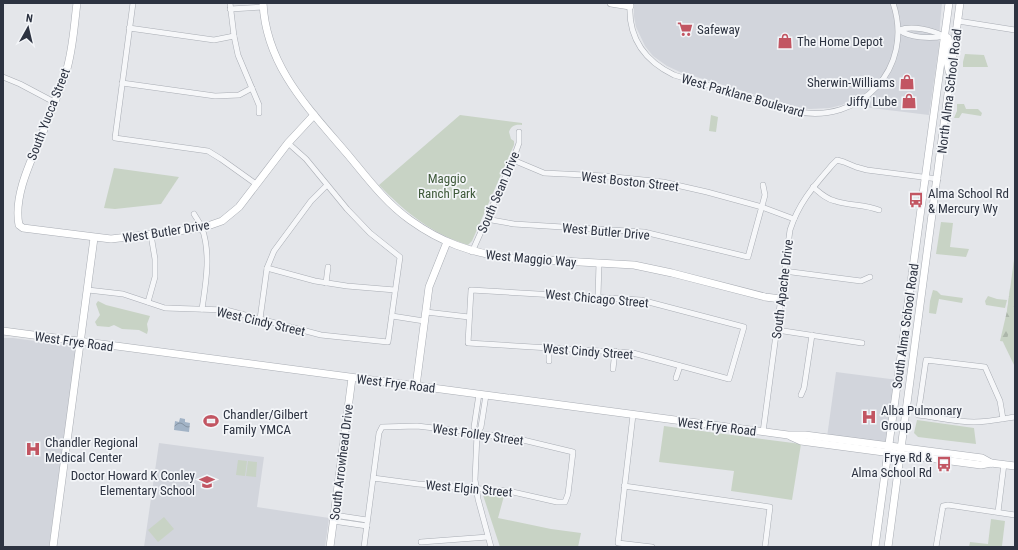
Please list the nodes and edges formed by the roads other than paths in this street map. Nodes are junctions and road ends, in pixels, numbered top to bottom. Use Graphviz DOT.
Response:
graph roads {
  1 [pos="77,3"];
  2 [pos="132,3"];
  3 [pos="230,3"];
  4 [pos="611,3"];
  5 [pos="893,3"];
  6 [pos="949,3"];
  7 [pos="960,3"];
  8 [pos="630,4"];
  9 [pos="264,5"];
  10 [pos="230,9"];
  11 [pos="958,21"];
  12 [pos="129,28"];
  13 [pos="899,30"];
  14 [pos="1015,30"];
  15 [pos="234,36"];
  16 [pos="944,36"];
  17 [pos="3,77"];
  18 [pos="950,79"];
  19 [pos="122,83"];
  20 [pos="252,88"];
  21 [pos="54,102"];
  22 [pos="260,113"];
  23 [pos="314,115"];
  24 [pos="519,132"];
  25 [pos="288,143"];
  26 [pos="512,160"];
  27 [pos="925,177"];
  28 [pos="938,179"];
  29 [pos="256,184"];
  30 [pos="327,184"];
  31 [pos="763,185"];
  32 [pos="813,187"];
  33 [pos="762,208"];
  34 [pos="879,210"];
  35 [pos="194,214"];
  36 [pos="486,219"];
  37 [pos="794,219"];
  38 [pos="19,225"];
  39 [pos="202,228"];
  40 [pos="151,235"];
  41 [pos="94,238"];
  42 [pos="447,242"];
  43 [pos="472,252"];
  44 [pos="599,263"];
  45 [pos="328,266"];
  46 [pos="267,268"];
  47 [pos="784,271"];
  48 [pos="870,277"];
  49 [pos="326,282"];
  50 [pos="88,290"];
  51 [pos="395,290"];
  52 [pos="598,296"];
  53 [pos="781,299"];
  54 [pos="148,302"];
  55 [pos="202,308"];
  56 [pos="426,312"];
  57 [pos="392,316"];
  58 [pos="469,317"];
  59 [pos="260,319"];
  60 [pos="424,321"];
  61 [pos="777,330"];
  62 [pos="3,331"];
  63 [pos="812,335"];
  64 [pos="81,342"];
  65 [pos="862,343"];
  66 [pos="549,348"];
  67 [pos="615,351"];
  68 [pos="549,361"];
  69 [pos="680,366"];
  70 [pos="613,369"];
  71 [pos="352,378"];
  72 [pos="676,378"];
  73 [pos="729,379"];
  74 [pos="416,386"];
  75 [pos="482,395"];
  76 [pos="801,395"];
  77 [pos="633,415"];
  78 [pos="1015,416"];
  79 [pos="1003,418"];
  80 [pos="763,432"];
  81 [pos="477,434"];
  82 [pos="889,449"];
  83 [pos="901,450"];
  84 [pos="1004,464"];
  85 [pos="1015,466"];
  86 [pos="373,478"];
  87 [pos="624,486"];
  88 [pos="476,488"];
  89 [pos="565,502"];
  90 [pos="998,512"];
  91 [pos="1015,515"];
  92 [pos="334,518"];
  93 [pos="367,523"];
  94 [pos="488,537"];
  95 [pos="421,542"];
  96 [pos="54,547"];
  97 [pos="330,547"];
  98 [pos="364,547"];
  99 [pos="491,547"];
  100 [pos="652,547"];
  101 [pos="765,547"];
  102 [pos="875,547"];
  103 [pos="888,547"];
  104 [pos="936,547"];
  1 -- 21 [label="street, South Yucca Street"];
  2 -- 12 [label="street"];
  3 -- 10 [label="street"];
  4 -- 8 [label="street"];
  5 -- 13 [label="street, West Parklane Boulevard"];
  6 -- 16 [label="street, North Alma School Road"];
  7 -- 11 [label="street, North Alma School Road"];
  8 -- 13 [label="street, West Parklane Boulevard"];
  9 -- 10 [label="street"];
  9 -- 23 [label="street, West Maggio Way"];
  10 -- 15 [label="street"];
  11 -- 14 [label="street"];
  11 -- 18 [label="street, North Alma School Road"];
  12 -- 15 [label="street"];
  12 -- 19 [label="street"];
  13 -- 16 [label="street"];
  15 -- 20 [label="street"];
  16 -- 18 [label="street"];
  16 -- 27 [label="street, North Alma School Road"];
  17 -- 21 [label="street"];
  18 -- 28 [label="street, North Alma School Road"];
  19 -- 20 [label="street"];
  19 -- 29 [label="street"];
  20 -- 22 [label="street"];
  21 -- 38 [label="street, South Yucca Street"];
  23 -- 25 [label="street, West Butler Drive"];
  23 -- 42 [label="street, West Maggio Way"];
  24 -- 26 [label="street, South Sean Drive"];
  25 -- 29 [label="street, West Butler Drive"];
  25 -- 30 [label="street"];
  26 -- 33 [label="street, West Boston Street"];
  26 -- 36 [label="street, South Sean Drive"];
  27 -- 28 [label="street"];
  27 -- 32 [label="street, South Apache Drive"];
  27 -- 82 [label="street, South Alma School Road"];
  28 -- 83 [label="street, South Alma School Road"];
  29 -- 39 [label="street, West Butler Drive"];
  30 -- 46 [label="street"];
  30 -- 51 [label="street"];
  31 -- 33 [label="street"];
  32 -- 34 [label="street"];
  32 -- 37 [label="street, South Apache Drive"];
  33 -- 36 [label="street, West Butler Drive"];
  33 -- 37 [label="street, West Boston Street"];
  35 -- 39 [label="street"];
  36 -- 43 [label="street, South Sean Drive"];
  37 -- 47 [label="street, South Apache Drive"];
  38 -- 41 [label="street, West Butler Drive"];
  39 -- 40 [label="street, West Butler Drive"];
  39 -- 55 [label="street"];
  40 -- 41 [label="street, West Butler Drive"];
  40 -- 54 [label="street"];
  41 -- 50 [label="street"];
  42 -- 43 [label="street, West Maggio Way"];
  42 -- 56 [label="street"];
  43 -- 44 [label="street, West Maggio Way"];
  44 -- 52 [label="street"];
  44 -- 53 [label="street, West Maggio Way"];
  45 -- 49 [label="street"];
  46 -- 49 [label="street"];
  46 -- 59 [label="street"];
  47 -- 48 [label="street"];
  47 -- 53 [label="street, South Apache Drive"];
  49 -- 51 [label="street"];
  50 -- 54 [label="street, West Cindy Street"];
  50 -- 64 [label="street"];
  51 -- 57 [label="street"];
  52 -- 58 [label="street, West Chicago Street"];
  52 -- 73 [label="street, West Chicago Street"];
  53 -- 61 [label="street, South Apache Drive"];
  54 -- 55 [label="street, West Cindy Street"];
  55 -- 59 [label="street, West Cindy Street"];
  56 -- 58 [label="street"];
  56 -- 60 [label="street"];
  57 -- 59 [label="street, West Cindy Street"];
  57 -- 60 [label="street"];
  58 -- 66 [label="street, West Cindy Street"];
  60 -- 74 [label="street"];
  61 -- 63 [label="street"];
  61 -- 80 [label="street, South Apache Drive"];
  62 -- 64 [label="street, West Frye Road"];
  63 -- 65 [label="street"];
  63 -- 76 [label="street"];
  64 -- 71 [label="street, West Frye Road"];
  64 -- 96 [label="street"];
  66 -- 67 [label="street, West Cindy Street"];
  66 -- 68 [label="street"];
  67 -- 69 [label="street, West Cindy Street"];
  67 -- 70 [label="street"];
  69 -- 72 [label="street"];
  69 -- 73 [label="street, West Cindy Street"];
  71 -- 74 [label="street, West Frye Road"];
  71 -- 92 [label="street, South Arrowhead Drive"];
  74 -- 75 [label="street, West Frye Road"];
  75 -- 77 [label="street, West Frye Road"];
  75 -- 81 [label="street"];
  77 -- 80 [label="street, West Frye Road"];
  77 -- 87 [label="street"];
  78 -- 79 [label="street"];
  79 -- 79 [label="street"];
  80 -- 82 [label="street, West Frye Road"];
  81 -- 86 [label="street, West Folley Street"];
  81 -- 88 [label="street"];
  81 -- 89 [label="street, West Folley Street"];
  82 -- 83 [label="street, West Frye Road"];
  82 -- 102 [label="street, South Alma School Road"];
  83 -- 84 [label="street, West Frye Road"];
  83 -- 103 [label="street, South Alma School Road"];
  84 -- 85 [label="street, West Frye Road"];
  84 -- 90 [label="street"];
  86 -- 88 [label="street, West Elgin Street"];
  86 -- 93 [label="street"];
  87 -- 100 [label="street"];
  87 -- 101 [label="street"];
  88 -- 89 [label="street, West Elgin Street"];
  88 -- 94 [label="street"];
  90 -- 91 [label="street"];
  90 -- 104 [label="street"];
  92 -- 93 [label="street"];
  92 -- 97 [label="street, South Arrowhead Drive"];
  93 -- 98 [label="street"];
  94 -- 95 [label="street"];
  94 -- 99 [label="street"];
}
